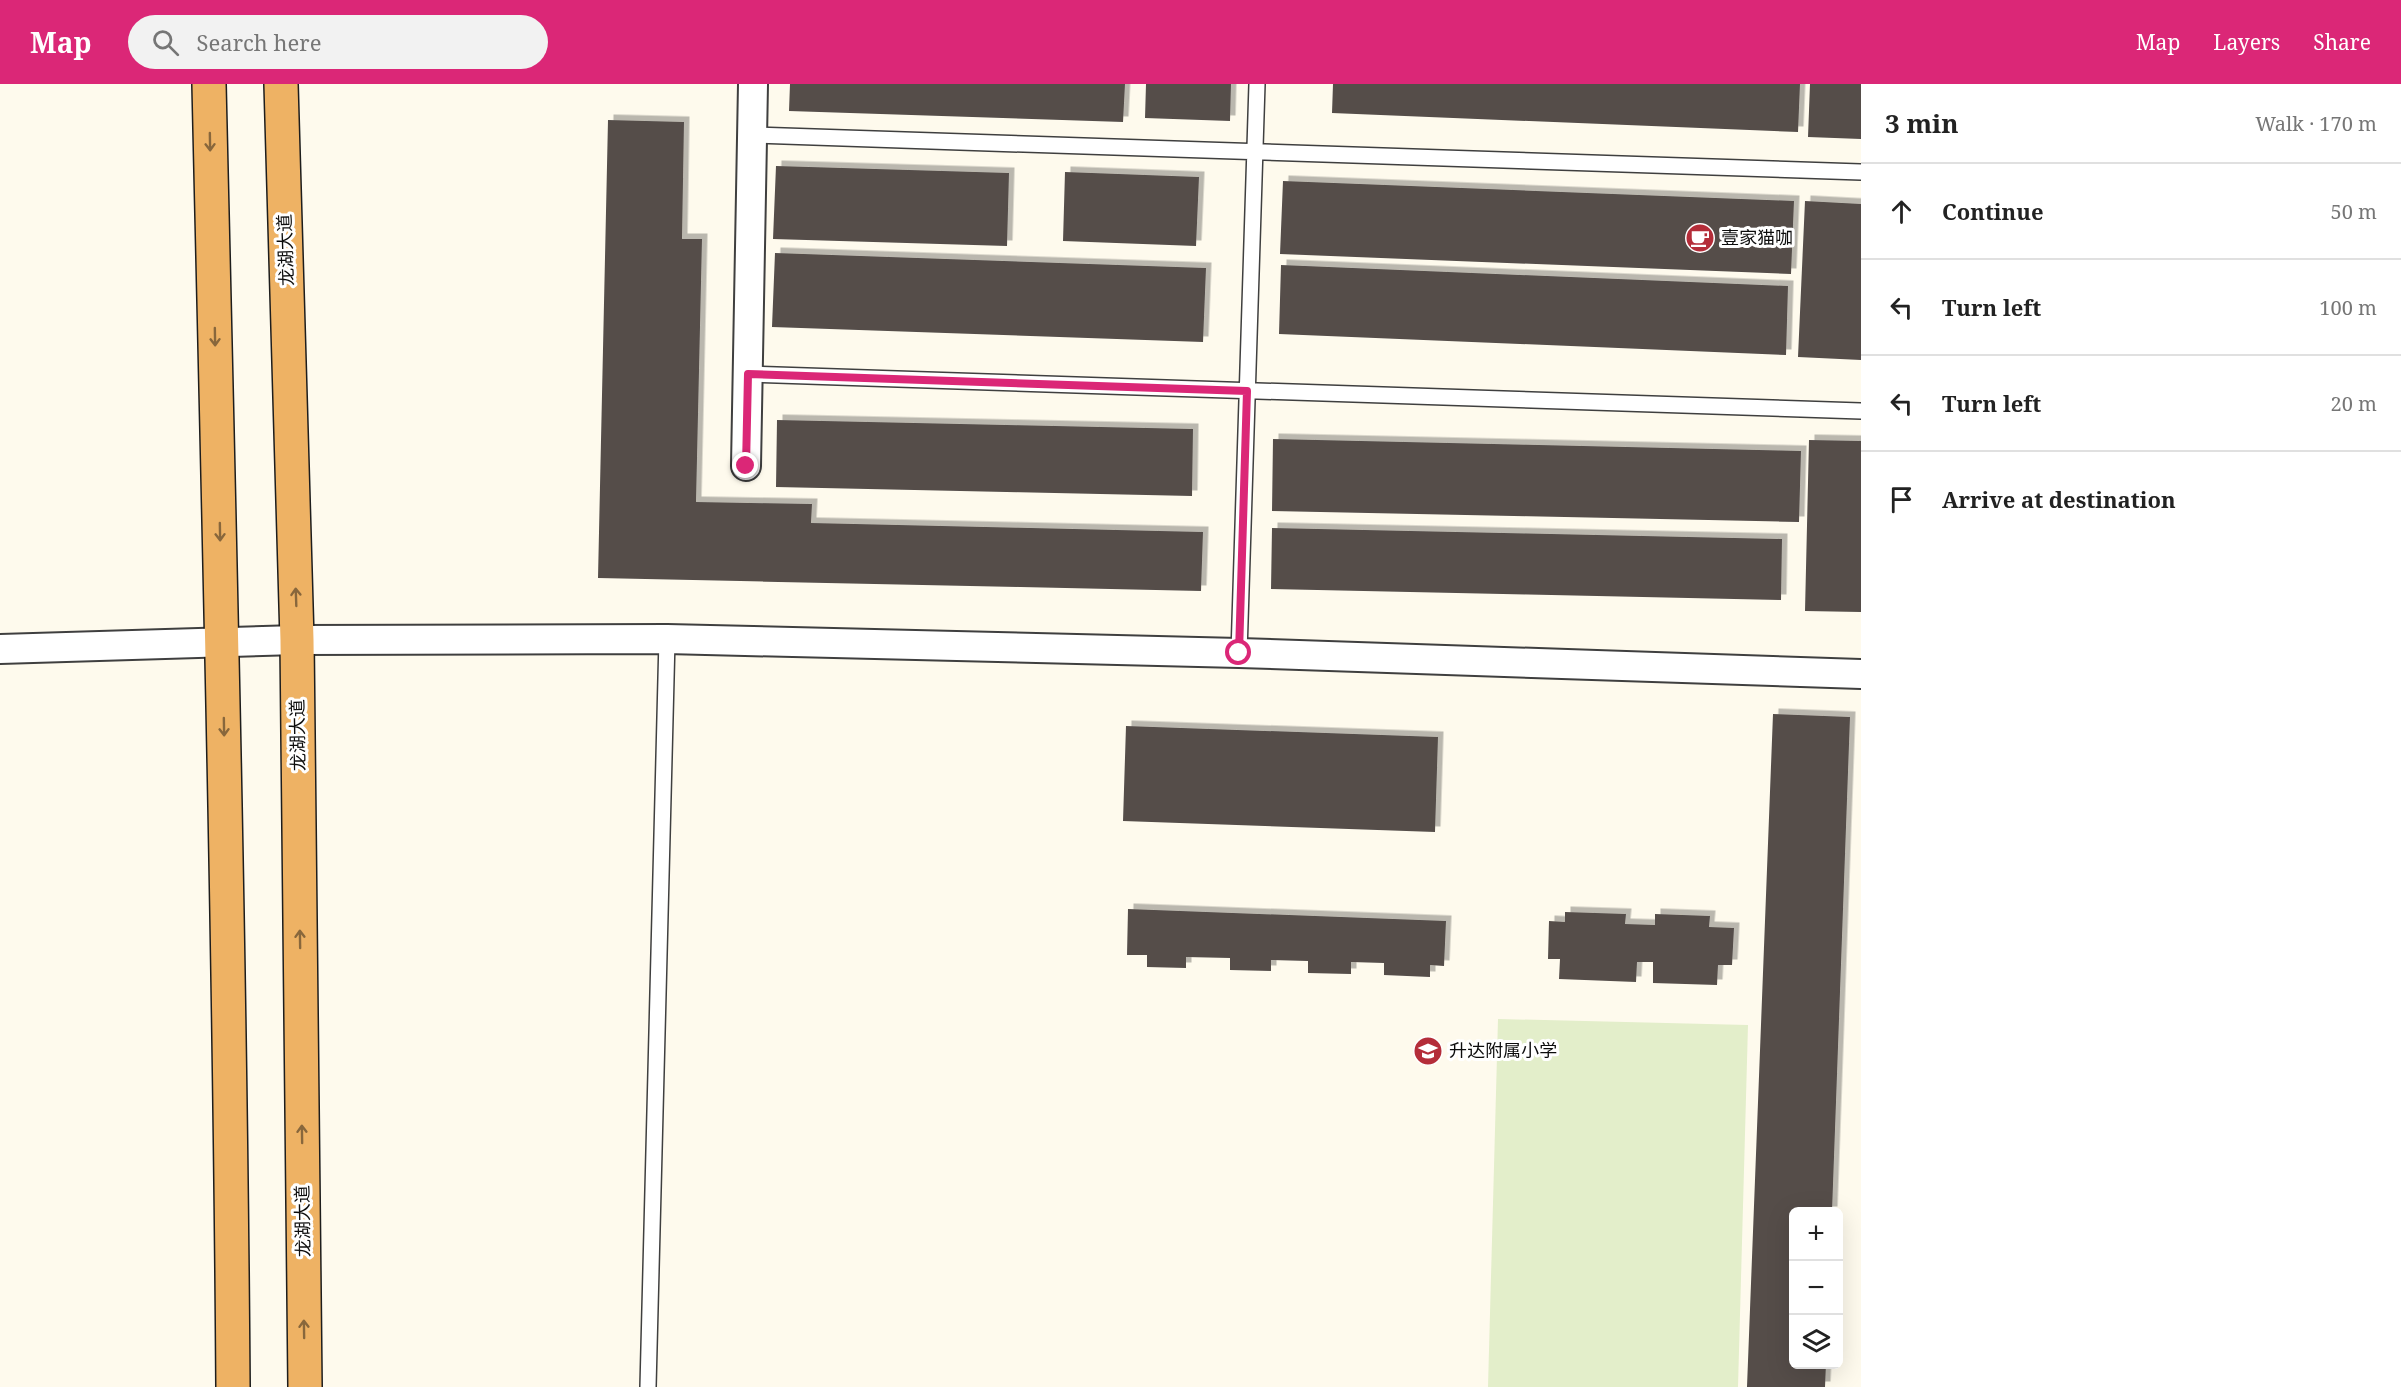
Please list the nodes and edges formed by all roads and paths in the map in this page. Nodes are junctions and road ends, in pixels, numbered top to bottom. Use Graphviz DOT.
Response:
graph roads {
  1 [pos="209,84"];
  2 [pos="281,84"];
  3 [pos="753,84"];
  4 [pos="1257,84"];
  5 [pos="752,135"];
  6 [pos="1255,152"];
  7 [pos="1861,172"];
  8 [pos="748,374"];
  9 [pos="1247,391"];
  10 [pos="1861,411"];
  11 [pos="746,466"];
  12 [pos="667,639"];
  13 [pos="297,640"];
  14 [pos="222,642"];
  15 [pos="0,649"];
  16 [pos="1239,653"];
  17 [pos="1861,674"];
  18 [pos="233,1387"];
  19 [pos="305,1387"];
  20 [pos="648,1387"];
  1 -- 14 [label="highway, one-way"];
  13 -- 2 [label="highway, 龙湖大道, one-way"];
  3 -- 5 [label="street"];
  4 -- 6 [label="lane"];
  5 -- 6 [label="lane"];
  5 -- 8 [label="street"];
  6 -- 7 [label="lane"];
  6 -- 9 [label="lane"];
  8 -- 9 [label="lane"];
  8 -- 11 [label="street"];
  9 -- 10 [label="lane"];
  9 -- 16 [label="lane"];
  12 -- 13 [label="street"];
  12 -- 16 [label="street"];
  12 -- 20 [label="lane"];
  13 -- 14 [label="street"];
  19 -- 13 [label="highway, 龙湖大道, one-way"];
  14 -- 15 [label="street"];
  14 -- 18 [label="highway, one-way"];
  16 -- 17 [label="street"];
}
